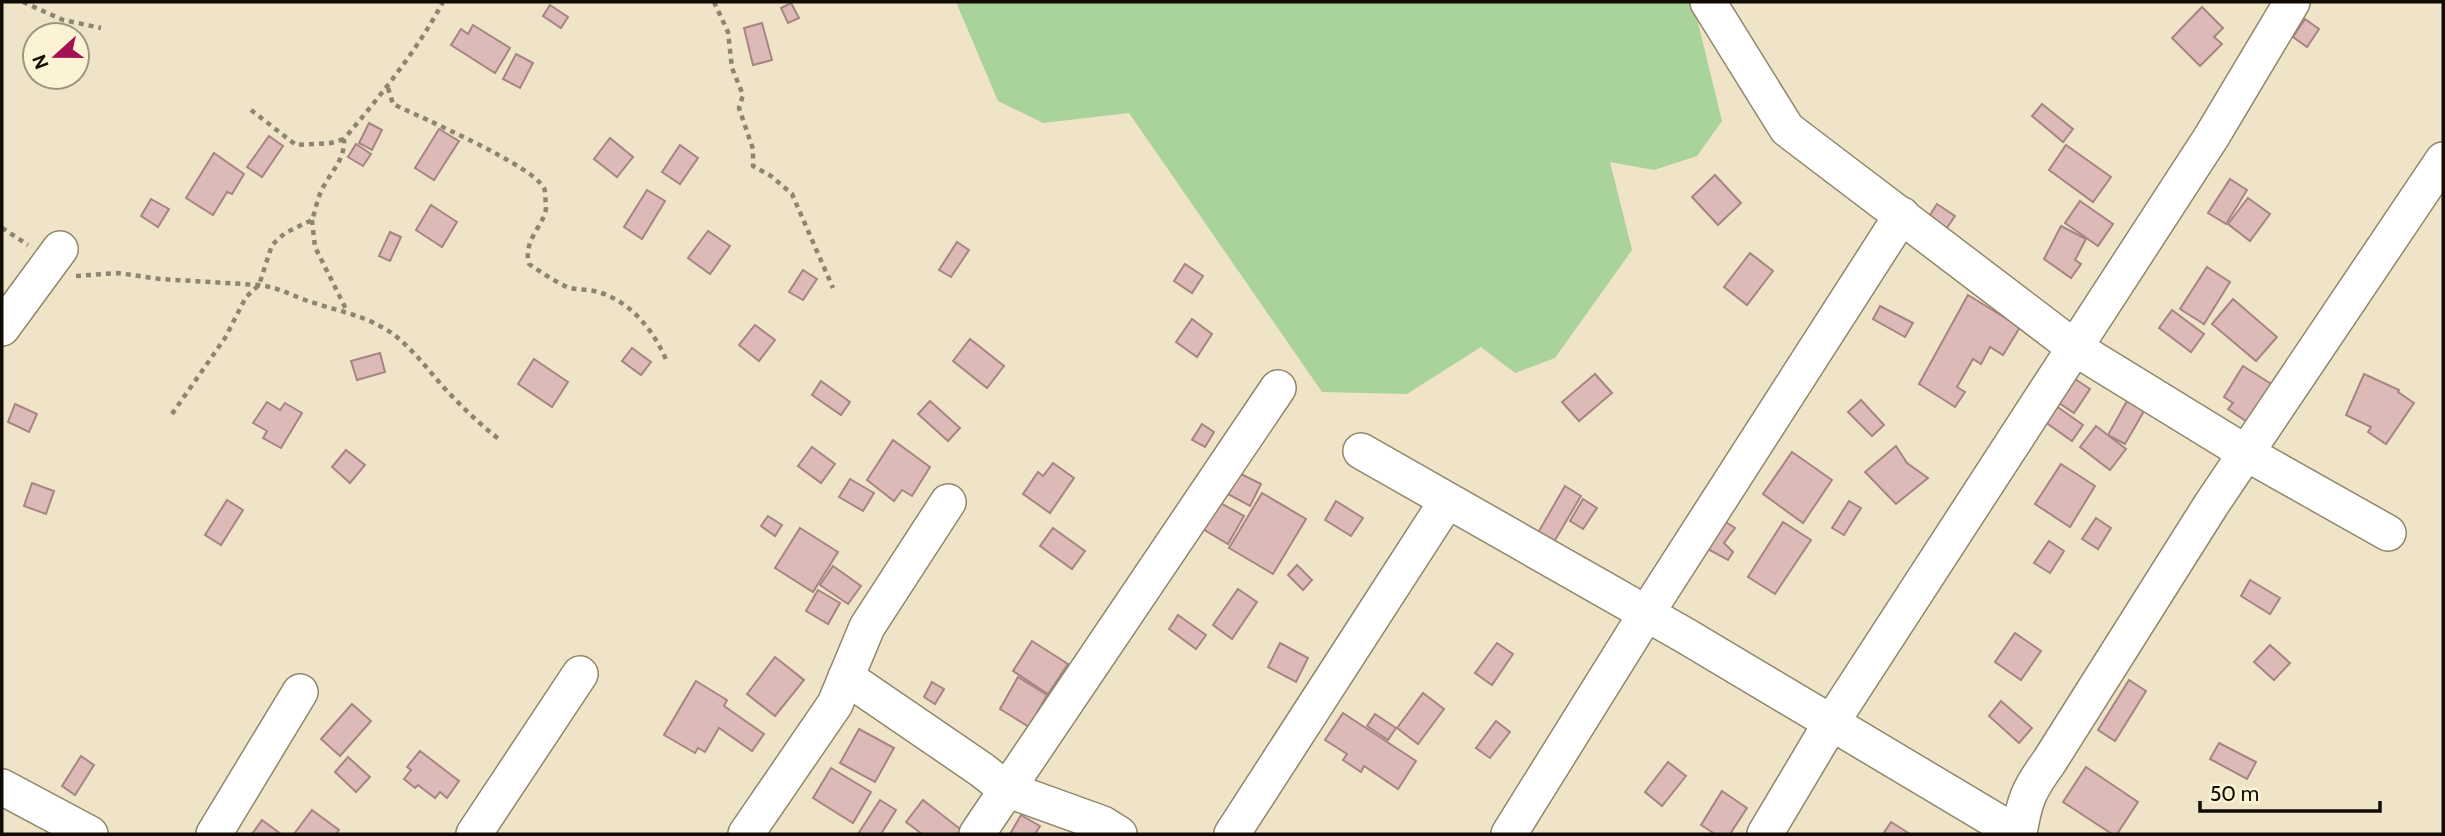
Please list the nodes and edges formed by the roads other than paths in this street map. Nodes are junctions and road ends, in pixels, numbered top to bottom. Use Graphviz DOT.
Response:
graph roads {
  1 [pos="1708,2"];
  2 [pos="2292,2"];
  3 [pos="2443,160"];
  4 [pos="1902,215"];
  5 [pos="60,249"];
  6 [pos="2,328"];
  7 [pos="2075,348"];
  8 [pos="1278,388"];
  9 [pos="1361,451"];
  10 [pos="2246,453"];
  11 [pos="1447,501"];
  12 [pos="948,502"];
  13 [pos="2388,533"];
  14 [pos="1646,614"];
  15 [pos="580,674"];
  16 [pos="846,677"];
  17 [pos="300,692"];
  18 [pos="1831,723"];
  19 [pos="2,787"];
  20 [pos="1006,789"];
  21 [pos="90,834"];
  22 [pos="214,834"];
  23 [pos="474,834"];
  24 [pos="746,834"];
  25 [pos="977,834"];
  26 [pos="1119,834"];
  27 [pos="1232,834"];
  28 [pos="1509,834"];
  29 [pos="1765,834"];
  30 [pos="2019,834"];
  1 -- 4 [label="street"];
  2 -- 7 [label="street"];
  3 -- 10 [label="street"];
  4 -- 7 [label="street"];
  4 -- 14 [label="street"];
  5 -- 6 [label="street"];
  7 -- 10 [label="street"];
  7 -- 18 [label="street"];
  8 -- 20 [label="street"];
  9 -- 11 [label="street"];
  10 -- 13 [label="street"];
  10 -- 30 [label="street"];
  11 -- 14 [label="street"];
  11 -- 27 [label="street"];
  12 -- 16 [label="street"];
  14 -- 18 [label="street"];
  14 -- 28 [label="street"];
  15 -- 23 [label="street"];
  16 -- 20 [label="street"];
  16 -- 24 [label="street"];
  17 -- 22 [label="street"];
  18 -- 29 [label="street"];
  18 -- 30 [label="street"];
  19 -- 21 [label="street"];
  20 -- 25 [label="street"];
  20 -- 26 [label="street"];
}
